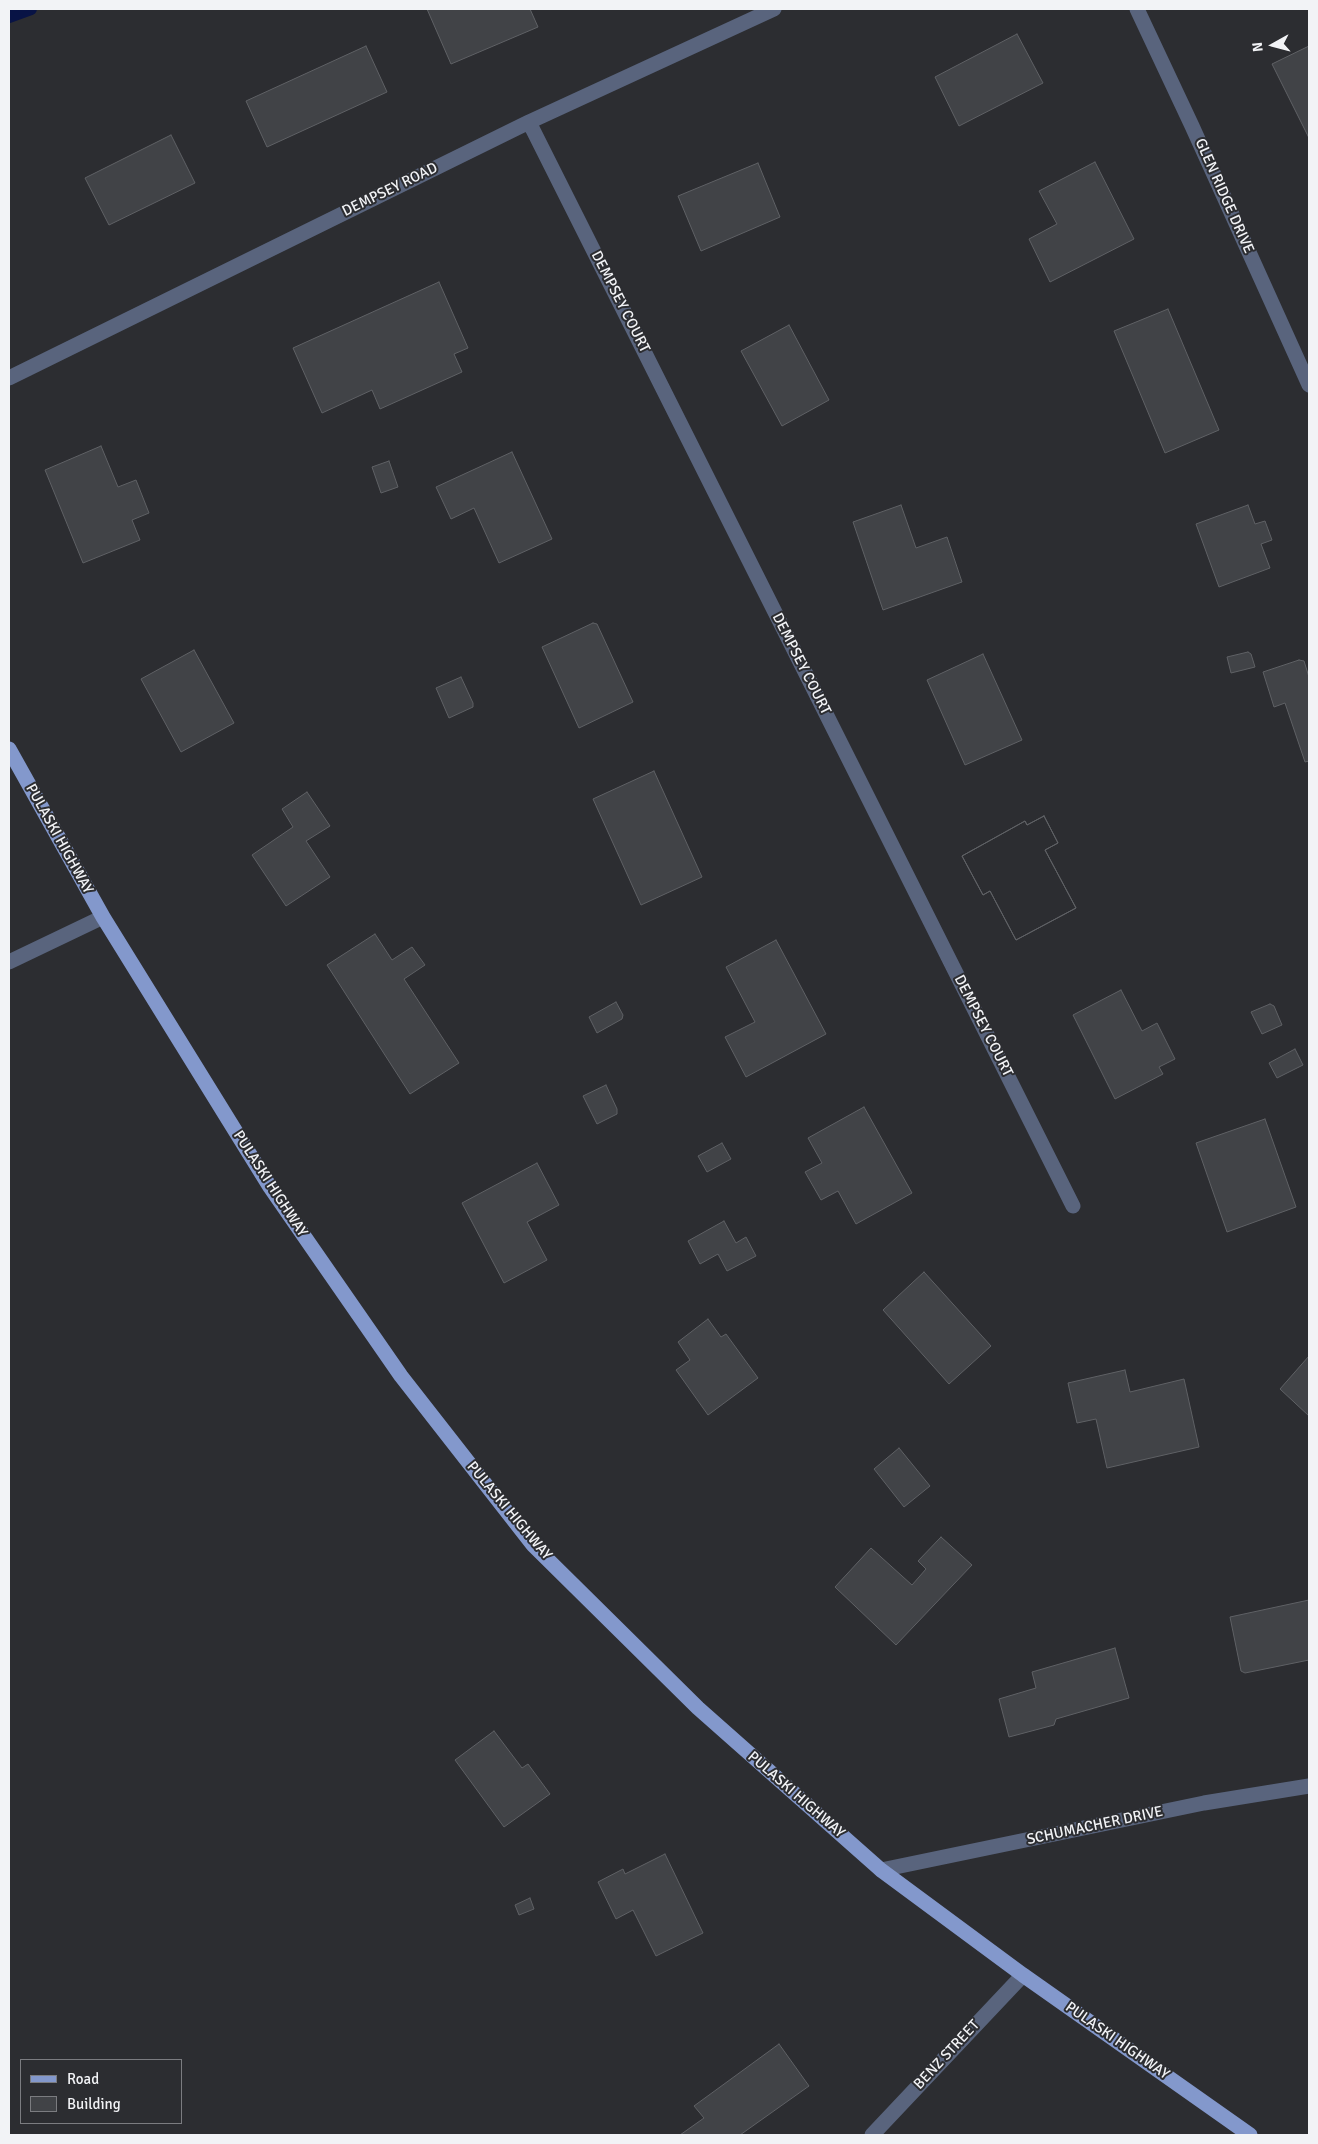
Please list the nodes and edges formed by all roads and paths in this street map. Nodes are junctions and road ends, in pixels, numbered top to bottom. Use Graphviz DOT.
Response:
graph roads {
  1 [pos="774,9"];
  2 [pos="1137,9"];
  3 [pos="529,122"];
  4 [pos="9,378"];
  5 [pos="1309,385"];
  6 [pos="9,750"];
  7 [pos="103,917"];
  8 [pos="9,962"];
  9 [pos="1073,1206"];
  10 [pos="1309,1786"];
  11 [pos="881,1870"];
  12 [pos="1023,1975"];
  13 [pos="872,2135"];
  14 [pos="1250,2135"];
  1 -- 3 [label="street, DEMPSEY ROAD"];
  2 -- 5 [label="street, GLEN RIDGE DRIVE"];
  3 -- 4 [label="street, DEMPSEY ROAD"];
  3 -- 9 [label="street, DEMPSEY COURT"];
  6 -- 7 [label="main road, PULASKI HIGHWAY"];
  7 -- 8 [label="street"];
  7 -- 11 [label="main road, PULASKI HIGHWAY"];
  10 -- 11 [label="street, SCHUMACHER DRIVE"];
  11 -- 12 [label="main road, PULASKI HIGHWAY"];
  12 -- 13 [label="street, BENZ STREET"];
  12 -- 14 [label="main road, PULASKI HIGHWAY"];
}
